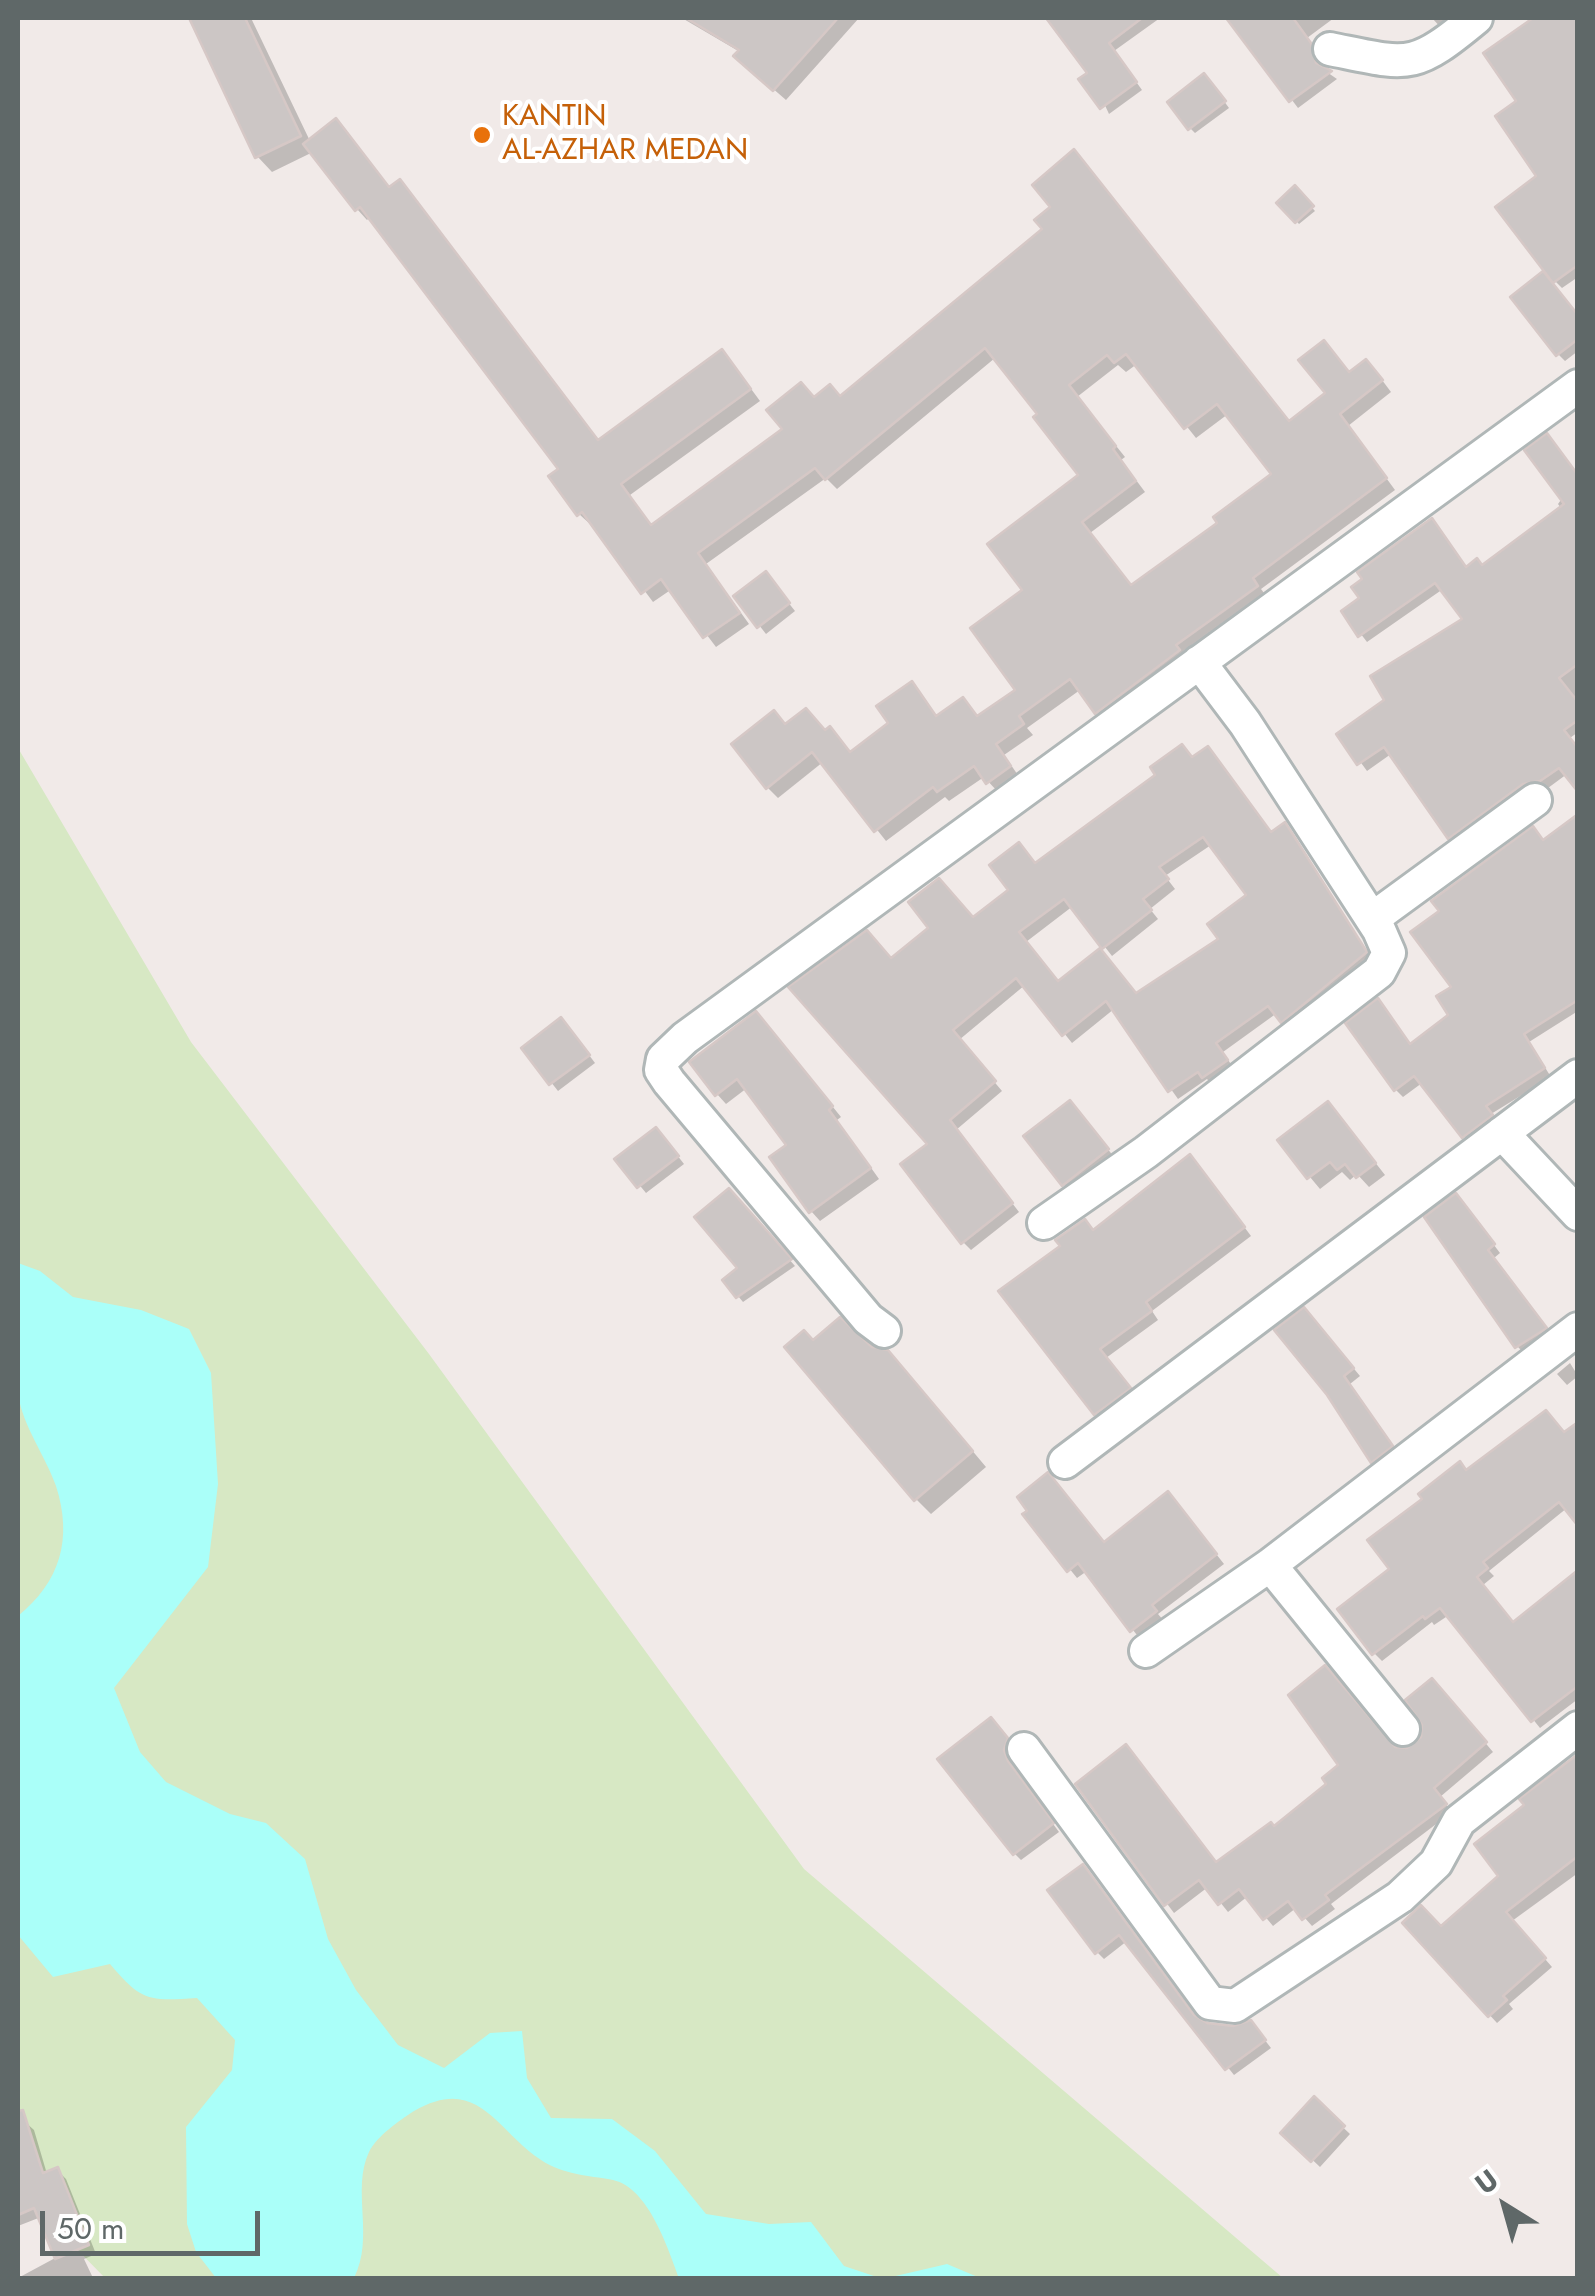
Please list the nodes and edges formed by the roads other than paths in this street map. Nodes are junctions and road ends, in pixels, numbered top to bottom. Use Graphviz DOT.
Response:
graph roads {
  1 [pos="1476,18"];
  2 [pos="1330,50"];
  3 [pos="1578,386"];
  4 [pos="1199,662"];
  5 [pos="1535,800"];
  6 [pos="1372,919"];
  7 [pos="1578,1076"];
  8 [pos="1502,1133"];
  9 [pos="1578,1214"];
  10 [pos="1044,1223"];
  11 [pos="1578,1329"];
  12 [pos="884,1331"];
  13 [pos="1065,1462"];
  14 [pos="1270,1565"];
  15 [pos="1146,1651"];
  16 [pos="1578,1728"];
  17 [pos="1403,1729"];
  18 [pos="1024,1749"];
  1 -- 2 [label="street"];
  3 -- 4 [label="street"];
  4 -- 6 [label="street"];
  4 -- 12 [label="street"];
  5 -- 6 [label="street"];
  6 -- 10 [label="street"];
  7 -- 8 [label="street"];
  8 -- 9 [label="street"];
  8 -- 13 [label="street"];
  11 -- 14 [label="street"];
  14 -- 15 [label="street"];
  14 -- 17 [label="street"];
  16 -- 18 [label="street"];
}
